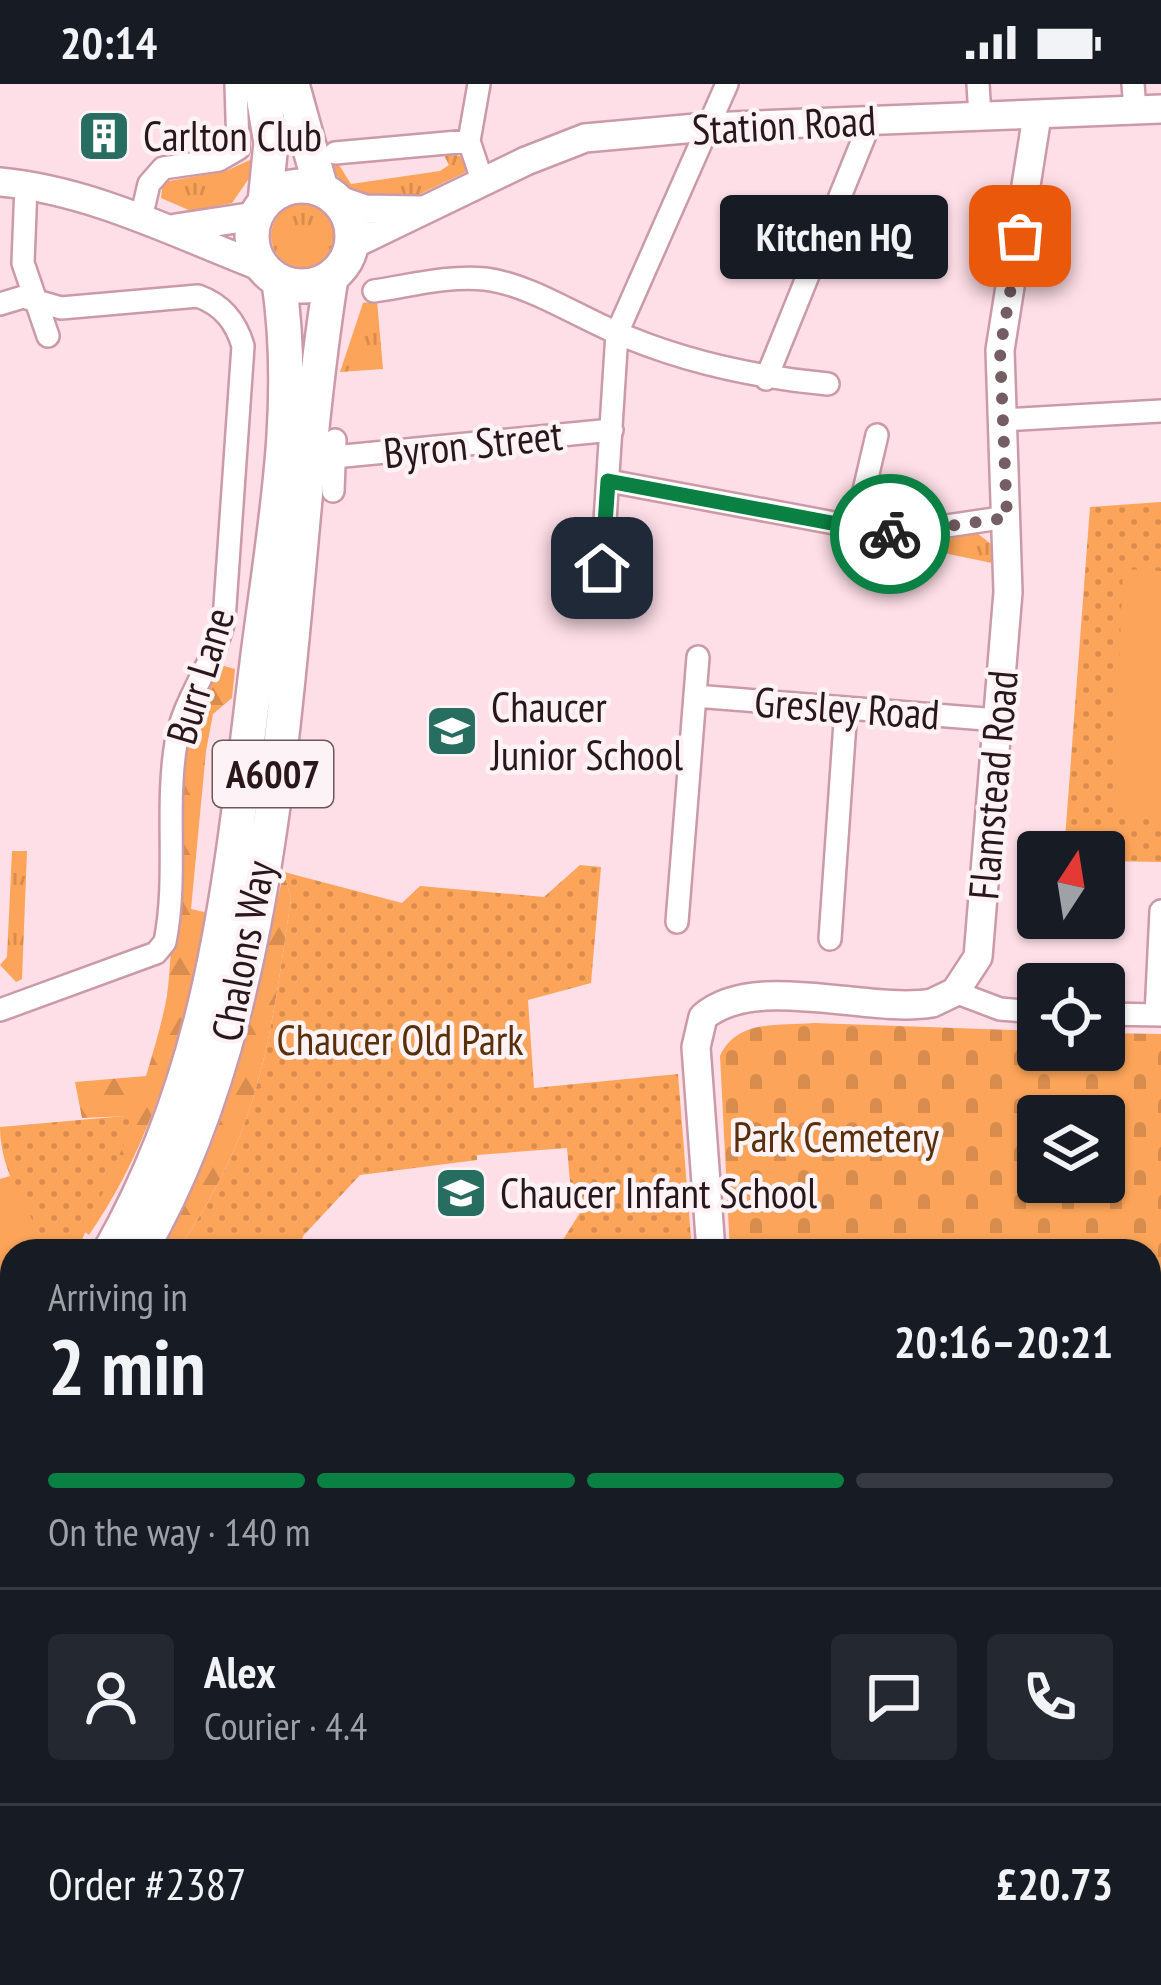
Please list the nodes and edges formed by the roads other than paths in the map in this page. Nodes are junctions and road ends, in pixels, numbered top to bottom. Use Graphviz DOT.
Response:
graph roads {
  1 [pos="236,84"];
  2 [pos="261,84"];
  3 [pos="292,84"];
  4 [pos="479,84"];
  5 [pos="727,84"];
  6 [pos="979,84"];
  7 [pos="1143,101"];
  8 [pos="980,116"];
  9 [pos="1037,116"];
  10 [pos="871,120"];
  11 [pos="707,127"];
  12 [pos="469,141"];
  13 [pos="335,153"];
  14 [pos="483,183"];
  15 [pos="13,184"];
  16 [pos="328,194"];
  17 [pos="260,209"];
  18 [pos="423,210"];
  19 [pos="141,218"];
  20 [pos="176,228"];
  21 [pos="352,244"];
  22 [pos="270,274"];
  23 [pos="331,278"];
  24 [pos="374,291"];
  25 [pos="35,301"];
  26 [pos="0,304"];
  27 [pos="617,333"];
  28 [pos="48,337"];
  29 [pos="766,379"];
  30 [pos="828,384"];
  31 [pos="1161,411"];
  32 [pos="1002,420"];
  33 [pos="612,430"];
  34 [pos="877,436"];
  35 [pos="608,481"];
  36 [pos="333,491"];
  37 [pos="1007,518"];
  38 [pos="855,529"];
  39 [pos="602,568"];
  40 [pos="698,656"];
  41 [pos="695,696"];
  42 [pos="846,708"];
  43 [pos="998,720"];
  44 [pos="1161,910"];
  45 [pos="676,922"];
  46 [pos="830,939"];
  47 [pos="955,992"];
  48 [pos="0,1010"];
  49 [pos="1017,1011"];
  50 [pos="1125,1014"];
  51 [pos="1158,1015"];
  52 [pos="116,1239"];
  53 [pos="146,1239"];
  54 [pos="710,1239"];
  1 -- 19 [label="street"];
  2 -- 17 [label="main road"];
  3 -- 16 [label="main road"];
  4 -- 12 [label="street"];
  5 -- 11 [label="street"];
  6 -- 8 [label="street"];
  7 -- 9 [label="street, Station Road"];
  8 -- 9 [label="street, Station Road"];
  8 -- 10 [label="street, Station Road"];
  9 -- 32 [label="street, Flamstead Road"];
  10 -- 11 [label="street, Station Road"];
  10 -- 29 [label="street"];
  11 -- 14 [label="street, Station Road"];
  11 -- 27 [label="street"];
  12 -- 13 [label="street"];
  12 -- 14 [label="street"];
  14 -- 18 [label="street, Station Road"];
  15 -- 19 [label="street"];
  15 -- 25 [label="street"];
  16 -- 17 [label="main road"];
  16 -- 18 [label="street, Station Road"];
  16 -- 21 [label="main road"];
  17 -- 20 [label="street"];
  17 -- 22 [label="main road"];
  18 -- 21 [label="street, Station Road"];
  19 -- 20 [label="street"];
  20 -- 22 [label="street"];
  21 -- 23 [label="main road"];
  22 -- 23 [label="main road"];
  22 -- 52 [label="main road, Chalons Way / A6007"];
  23 -- 53 [label="main road, Chalons Way / A6007"];
  24 -- 27 [label="street"];
  25 -- 26 [label="street"];
  25 -- 28 [label="street"];
  25 -- 48 [label="street, Burr Lane"];
  27 -- 29 [label="street"];
  27 -- 33 [label="street"];
  29 -- 30 [label="street"];
  31 -- 32 [label="street"];
  32 -- 37 [label="street, Flamstead Road"];
  33 -- 35 [label="street"];
  33 -- 36 [label="street, Byron Street"];
  34 -- 38 [label="street"];
  35 -- 38 [label="street"];
  35 -- 39 [label="street"];
  37 -- 38 [label="street"];
  37 -- 43 [label="street, Flamstead Road"];
  40 -- 41 [label="street, Gresley Road"];
  41 -- 42 [label="street, Gresley Road"];
  41 -- 45 [label="street, Gresley Road"];
  42 -- 43 [label="street, Gresley Road"];
  42 -- 46 [label="street"];
  43 -- 47 [label="street, Flamstead Road"];
  44 -- 51 [label="street"];
  47 -- 49 [label="street"];
  47 -- 54 [label="street"];
  50 -- 51 [label="street"];
}
